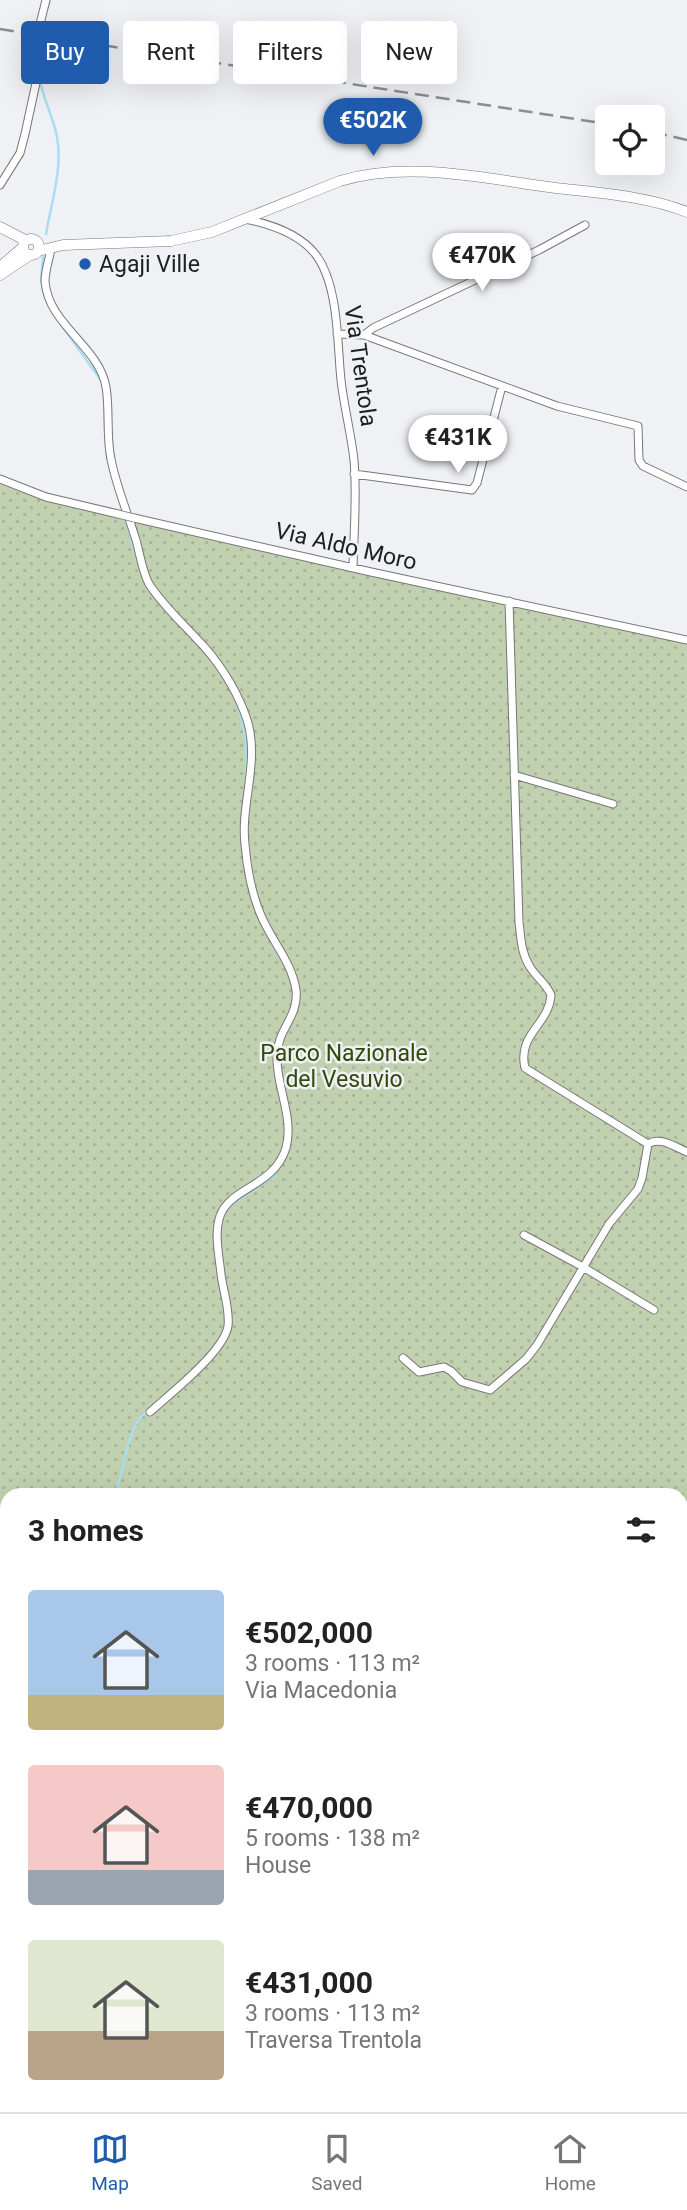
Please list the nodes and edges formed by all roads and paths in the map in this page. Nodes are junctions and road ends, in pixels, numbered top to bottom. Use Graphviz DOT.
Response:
graph roads {
  1 [pos="46,0"];
  2 [pos="0,185"];
  3 [pos="687,212"];
  4 [pos="243,219"];
  5 [pos="585,225"];
  6 [pos="0,227"];
  7 [pos="62,245"];
  8 [pos="30,247"];
  9 [pos="51,249"];
  10 [pos="0,267"];
  11 [pos="0,275"];
  12 [pos="337,334"];
  13 [pos="364,335"];
  14 [pos="502,386"];
  15 [pos="354,474"];
  16 [pos="0,479"];
  17 [pos="687,487"];
  18 [pos="353,567"];
  19 [pos="509,601"];
  20 [pos="687,640"];
  21 [pos="514,775"];
  22 [pos="613,804"];
  23 [pos="648,1144"];
  24 [pos="687,1152"];
  25 [pos="524,1236"];
  26 [pos="583,1267"];
  27 [pos="654,1310"];
  28 [pos="403,1357"];
  29 [pos="150,1412"];
  1 -- 2 [label="street"];
  3 -- 4 [label="main road"];
  4 -- 7 [label="main road"];
  4 -- 12 [label="street, Via Trentola"];
  5 -- 13 [label="street"];
  6 -- 8 [label="main road"];
  7 -- 8 [label="main road"];
  7 -- 9 [label="main road"];
  8 -- 9 [label="main road"];
  8 -- 10 [label="main road"];
  8 -- 11 [label="main road"];
  9 -- 29 [label="street"];
  12 -- 13 [label="street"];
  12 -- 15 [label="street, Via Trentola"];
  13 -- 14 [label="street"];
  14 -- 15 [label="street"];
  14 -- 17 [label="street"];
  15 -- 18 [label="street, Via Trentola"];
  16 -- 18 [label="street, Via Aldo Moro, bridge"];
  18 -- 19 [label="street, Via Aldo Moro"];
  19 -- 20 [label="street, Via Aldo Moro"];
  19 -- 21 [label="street"];
  21 -- 22 [label="street"];
  21 -- 23 [label="street"];
  23 -- 24 [label="street"];
  23 -- 26 [label="street"];
  25 -- 26 [label="street"];
  26 -- 27 [label="street"];
  26 -- 28 [label="street"];
}
